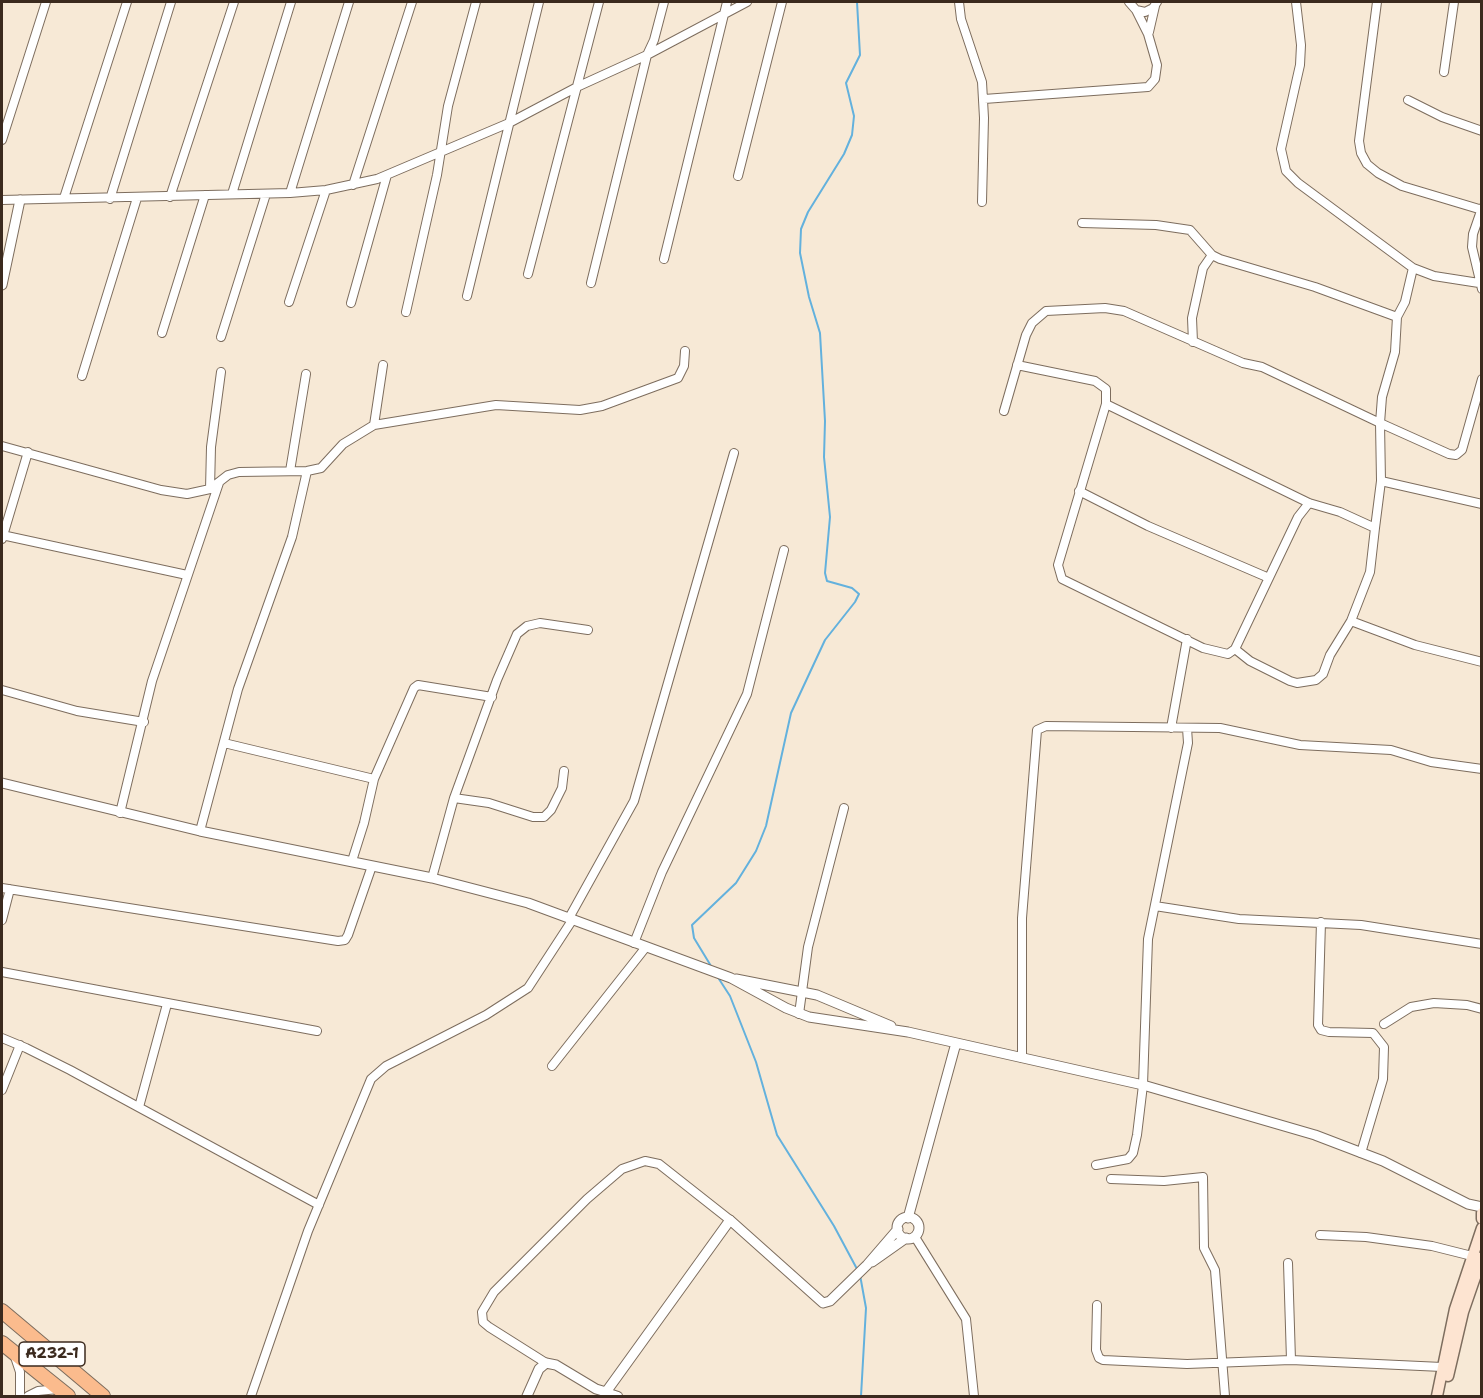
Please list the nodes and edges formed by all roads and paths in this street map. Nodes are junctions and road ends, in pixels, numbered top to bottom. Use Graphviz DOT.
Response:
graph roads {
  1 [pos="46,2"];
  2 [pos="127,2"];
  3 [pos="171,2"];
  4 [pos="234,2"];
  5 [pos="291,2"];
  6 [pos="349,2"];
  7 [pos="411,2"];
  8 [pos="477,2"];
  9 [pos="539,2"];
  10 [pos="599,2"];
  11 [pos="664,2"];
  12 [pos="727,2"];
  13 [pos="747,2"];
  14 [pos="782,2"];
  15 [pos="959,2"];
  16 [pos="1129,2"];
  17 [pos="1296,2"];
  18 [pos="1377,2"];
  19 [pos="1454,2"];
  20 [pos="1156,3"];
  21 [pos="1136,10"];
  22 [pos="724,12"];
  23 [pos="1148,34"];
  24 [pos="647,55"];
  25 [pos="1444,72"];
  26 [pos="579,86"];
  27 [pos="984,99"];
  28 [pos="1408,100"];
  29 [pos="509,123"];
  30 [pos="1482,130"];
  31 [pos="2,140"];
  32 [pos="440,154"];
  33 [pos="387,175"];
  34 [pos="738,176"];
  35 [pos="353,185"];
  36 [pos="326,190"];
  37 [pos="290,193"];
  38 [pos="232,194"];
  39 [pos="266,194"];
  40 [pos="205,195"];
  41 [pos="170,197"];
  42 [pos="64,198"];
  43 [pos="137,198"];
  44 [pos="110,199"];
  45 [pos="2,200"];
  46 [pos="20,200"];
  47 [pos="982,201"];
  48 [pos="1481,209"];
  49 [pos="1082,223"];
  50 [pos="1212,255"];
  51 [pos="664,259"];
  52 [pos="1413,268"];
  53 [pos="528,274"];
  54 [pos="591,283"];
  55 [pos="2,285"];
  56 [pos="1480,286"];
  57 [pos="467,296"];
  58 [pos="289,302"];
  59 [pos="351,303"];
  60 [pos="406,312"];
  61 [pos="1397,317"];
  62 [pos="162,333"];
  63 [pos="221,337"];
  64 [pos="1193,342"];
  65 [pos="685,351"];
  66 [pos="382,364"];
  67 [pos="1017,364"];
  68 [pos="220,372"];
  69 [pos="306,374"];
  70 [pos="82,376"];
  71 [pos="1482,379"];
  72 [pos="1106,404"];
  73 [pos="1004,411"];
  74 [pos="1380,423"];
  75 [pos="374,424"];
  76 [pos="2,446"];
  77 [pos="28,452"];
  78 [pos="734,453"];
  79 [pos="290,471"];
  80 [pos="307,471"];
  81 [pos="220,481"];
  82 [pos="1381,481"];
  83 [pos="210,489"];
  84 [pos="1079,491"];
  85 [pos="1310,503"];
  86 [pos="1482,504"];
  87 [pos="1375,528"];
  88 [pos="2,537"];
  89 [pos="784,550"];
  90 [pos="187,575"];
  91 [pos="1269,578"];
  92 [pos="1351,621"];
  93 [pos="588,630"];
  94 [pos="1187,639"];
  95 [pos="1235,648"];
  96 [pos="1482,662"];
  97 [pos="2,690"];
  98 [pos="492,697"];
  99 [pos="144,722"];
  100 [pos="1171,728"];
  101 [pos="1187,728"];
  102 [pos="224,743"];
  103 [pos="1482,769"];
  104 [pos="564,771"];
  105 [pos="374,778"];
  106 [pos="2,783"];
  107 [pos="454,798"];
  108 [pos="844,808"];
  109 [pos="120,813"];
  110 [pos="201,831"];
  111 [pos="352,861"];
  112 [pos="372,866"];
  113 [pos="432,878"];
  114 [pos="6,889"];
  115 [pos="1155,906"];
  116 [pos="571,919"];
  117 [pos="2,920"];
  118 [pos="1321,922"];
  119 [pos="634,943"];
  120 [pos="1482,944"];
  121 [pos="646,947"];
  122 [pos="2,972"];
  123 [pos="731,978"];
  124 [pos="802,991"];
  125 [pos="167,1004"];
  126 [pos="1482,1010"];
  127 [pos="799,1014"];
  128 [pos="1383,1024"];
  129 [pos="317,1031"];
  130 [pos="908,1032"];
  131 [pos="2,1038"];
  132 [pos="956,1043"];
  133 [pos="20,1045"];
  134 [pos="1022,1058"];
  135 [pos="552,1066"];
  136 [pos="1143,1084"];
  137 [pos="2,1090"];
  138 [pos="139,1107"];
  139 [pos="1361,1153"];
  140 [pos="1096,1165"];
  141 [pos="1111,1179"];
  142 [pos="319,1204"];
  143 [pos="1468,1204"];
  144 [pos="1482,1207"];
  145 [pos="1481,1216"];
  146 [pos="908,1218"];
  147 [pos="730,1220"];
  148 [pos="1482,1228"];
  149 [pos="898,1229"];
  150 [pos="1320,1235"];
  151 [pos="910,1238"];
  152 [pos="1477,1256"];
  153 [pos="1288,1263"];
  154 [pos="867,1265"];
  155 [pos="1097,1305"];
  156 [pos="2,1311"];
  157 [pos="5,1346"];
  158 [pos="1291,1360"];
  159 [pos="546,1362"];
  160 [pos="1222,1363"];
  161 [pos="1442,1367"];
  162 [pos="606,1392"];
  163 [pos="64,1393"];
  164 [pos="20,1396"];
  165 [pos="28,1396"];
  166 [pos="103,1396"];
  167 [pos="251,1396"];
  168 [pos="527,1396"];
  169 [pos="618,1396"];
  170 [pos="974,1396"];
  171 [pos="1225,1396"];
  172 [pos="1437,1396"];
  173 [pos="1444,1396"];
  1 -- 31 [label="street"];
  2 -- 42 [label="street"];
  3 -- 44 [label="street"];
  4 -- 41 [label="street"];
  5 -- 38 [label="street"];
  6 -- 37 [label="street"];
  7 -- 35 [label="street"];
  8 -- 32 [label="street"];
  9 -- 29 [label="street"];
  10 -- 26 [label="street"];
  11 -- 24 [label="street"];
  12 -- 22 [label="street"];
  13 -- 22 [label="street"];
  14 -- 34 [label="street"];
  15 -- 27 [label="street"];
  16 -- 21 [label="street"];
  17 -- 52 [label="street"];
  18 -- 48 [label="street"];
  19 -- 25 [label="street"];
  20 -- 21 [label="street"];
  20 -- 23 [label="street"];
  21 -- 23 [label="street"];
  22 -- 24 [label="street"];
  22 -- 51 [label="street"];
  23 -- 27 [label="street"];
  24 -- 26 [label="street"];
  24 -- 54 [label="street"];
  26 -- 29 [label="street"];
  26 -- 53 [label="street"];
  27 -- 47 [label="street"];
  28 -- 30 [label="street"];
  29 -- 32 [label="street"];
  29 -- 57 [label="street"];
  32 -- 33 [label="street"];
  32 -- 60 [label="street"];
  33 -- 35 [label="street"];
  33 -- 59 [label="street"];
  35 -- 36 [label="street"];
  36 -- 37 [label="street"];
  36 -- 58 [label="street"];
  37 -- 39 [label="street"];
  38 -- 39 [label="street"];
  38 -- 40 [label="street"];
  39 -- 63 [label="street"];
  40 -- 41 [label="street"];
  40 -- 62 [label="street"];
  41 -- 43 [label="street"];
  42 -- 44 [label="street"];
  42 -- 46 [label="street"];
  43 -- 44 [label="street"];
  43 -- 70 [label="street"];
  45 -- 46 [label="street"];
  46 -- 55 [label="street"];
  48 -- 56 [label="street"];
  49 -- 50 [label="street"];
  50 -- 61 [label="street"];
  50 -- 64 [label="street"];
  52 -- 56 [label="street"];
  52 -- 61 [label="street"];
  61 -- 74 [label="street"];
  64 -- 67 [label="street"];
  64 -- 74 [label="street"];
  65 -- 75 [label="street"];
  66 -- 75 [label="street"];
  67 -- 72 [label="street"];
  67 -- 73 [label="street"];
  68 -- 83 [label="street"];
  69 -- 79 [label="street"];
  71 -- 74 [label="street"];
  72 -- 84 [label="street"];
  72 -- 85 [label="street"];
  74 -- 82 [label="street"];
  75 -- 80 [label="street"];
  76 -- 77 [label="street"];
  77 -- 83 [label="street"];
  77 -- 88 [label="street"];
  78 -- 116 [label="street"];
  79 -- 80 [label="street"];
  79 -- 81 [label="street"];
  80 -- 102 [label="street"];
  81 -- 83 [label="street"];
  81 -- 90 [label="street"];
  82 -- 86 [label="street"];
  82 -- 87 [label="street"];
  84 -- 91 [label="street"];
  84 -- 94 [label="street"];
  85 -- 87 [label="street"];
  85 -- 91 [label="street"];
  87 -- 92 [label="street"];
  88 -- 90 [label="street"];
  89 -- 119 [label="street"];
  90 -- 99 [label="street"];
  91 -- 95 [label="street"];
  92 -- 95 [label="street"];
  92 -- 96 [label="street"];
  93 -- 98 [label="street"];
  94 -- 95 [label="street"];
  94 -- 100 [label="street"];
  97 -- 99 [label="street"];
  98 -- 105 [label="street"];
  98 -- 107 [label="street"];
  99 -- 109 [label="street"];
  100 -- 101 [label="street"];
  100 -- 134 [label="street"];
  101 -- 103 [label="street"];
  101 -- 115 [label="street"];
  102 -- 105 [label="street"];
  102 -- 110 [label="street"];
  104 -- 107 [label="street"];
  105 -- 111 [label="street"];
  106 -- 109 [label="street"];
  107 -- 113 [label="street"];
  108 -- 124 [label="street"];
  109 -- 110 [label="street"];
  110 -- 111 [label="street"];
  111 -- 112 [label="street"];
  112 -- 113 [label="street"];
  112 -- 114 [label="street"];
  113 -- 116 [label="street"];
  114 -- 117 [label="street"];
  115 -- 118 [label="street"];
  115 -- 136 [label="street"];
  116 -- 119 [label="street"];
  116 -- 142 [label="street"];
  118 -- 120 [label="street"];
  118 -- 139 [label="street"];
  119 -- 121 [label="street"];
  121 -- 123 [label="street"];
  121 -- 135 [label="street"];
  122 -- 125 [label="street"];
  123 -- 124 [label="street"];
  123 -- 127 [label="street"];
  124 -- 127 [label="street"];
  124 -- 130 [label="street"];
  125 -- 129 [label="street"];
  125 -- 138 [label="street"];
  126 -- 128 [label="street"];
  127 -- 130 [label="street"];
  130 -- 132 [label="street"];
  131 -- 133 [label="street"];
  132 -- 134 [label="street"];
  132 -- 146 [label="street"];
  133 -- 137 [label="street"];
  133 -- 138 [label="street"];
  134 -- 136 [label="street"];
  136 -- 139 [label="street"];
  136 -- 140 [label="street"];
  138 -- 142 [label="street"];
  139 -- 143 [label="street"];
  141 -- 160 [label="street"];
  142 -- 167 [label="street"];
  143 -- 144 [label="street"];
  143 -- 145 [label="street"];
  146 -- 149 [label="street"];
  146 -- 151 [label="street"];
  147 -- 154 [label="street"];
  147 -- 159 [label="street"];
  147 -- 162 [label="street"];
  148 -- 152 [label="main road"];
  149 -- 151 [label="street"];
  149 -- 154 [label="street"];
  150 -- 152 [label="street"];
  151 -- 154 [label="street"];
  151 -- 170 [label="street"];
  152 -- 161 [label="main road"];
  152 -- 173 [label="main road"];
  153 -- 158 [label="street"];
  155 -- 160 [label="street"];
  156 -- 166 [label="highway, A232-1"];
  157 -- 163 [label="highway, A232-1"];
  157 -- 164 [label="street"];
  158 -- 160 [label="street"];
  158 -- 161 [label="street"];
  159 -- 162 [label="street"];
  159 -- 168 [label="street"];
  160 -- 171 [label="street"];
  161 -- 172 [label="main road"];
  162 -- 169 [label="street"];
  163 -- 165 [label="street"];
}
